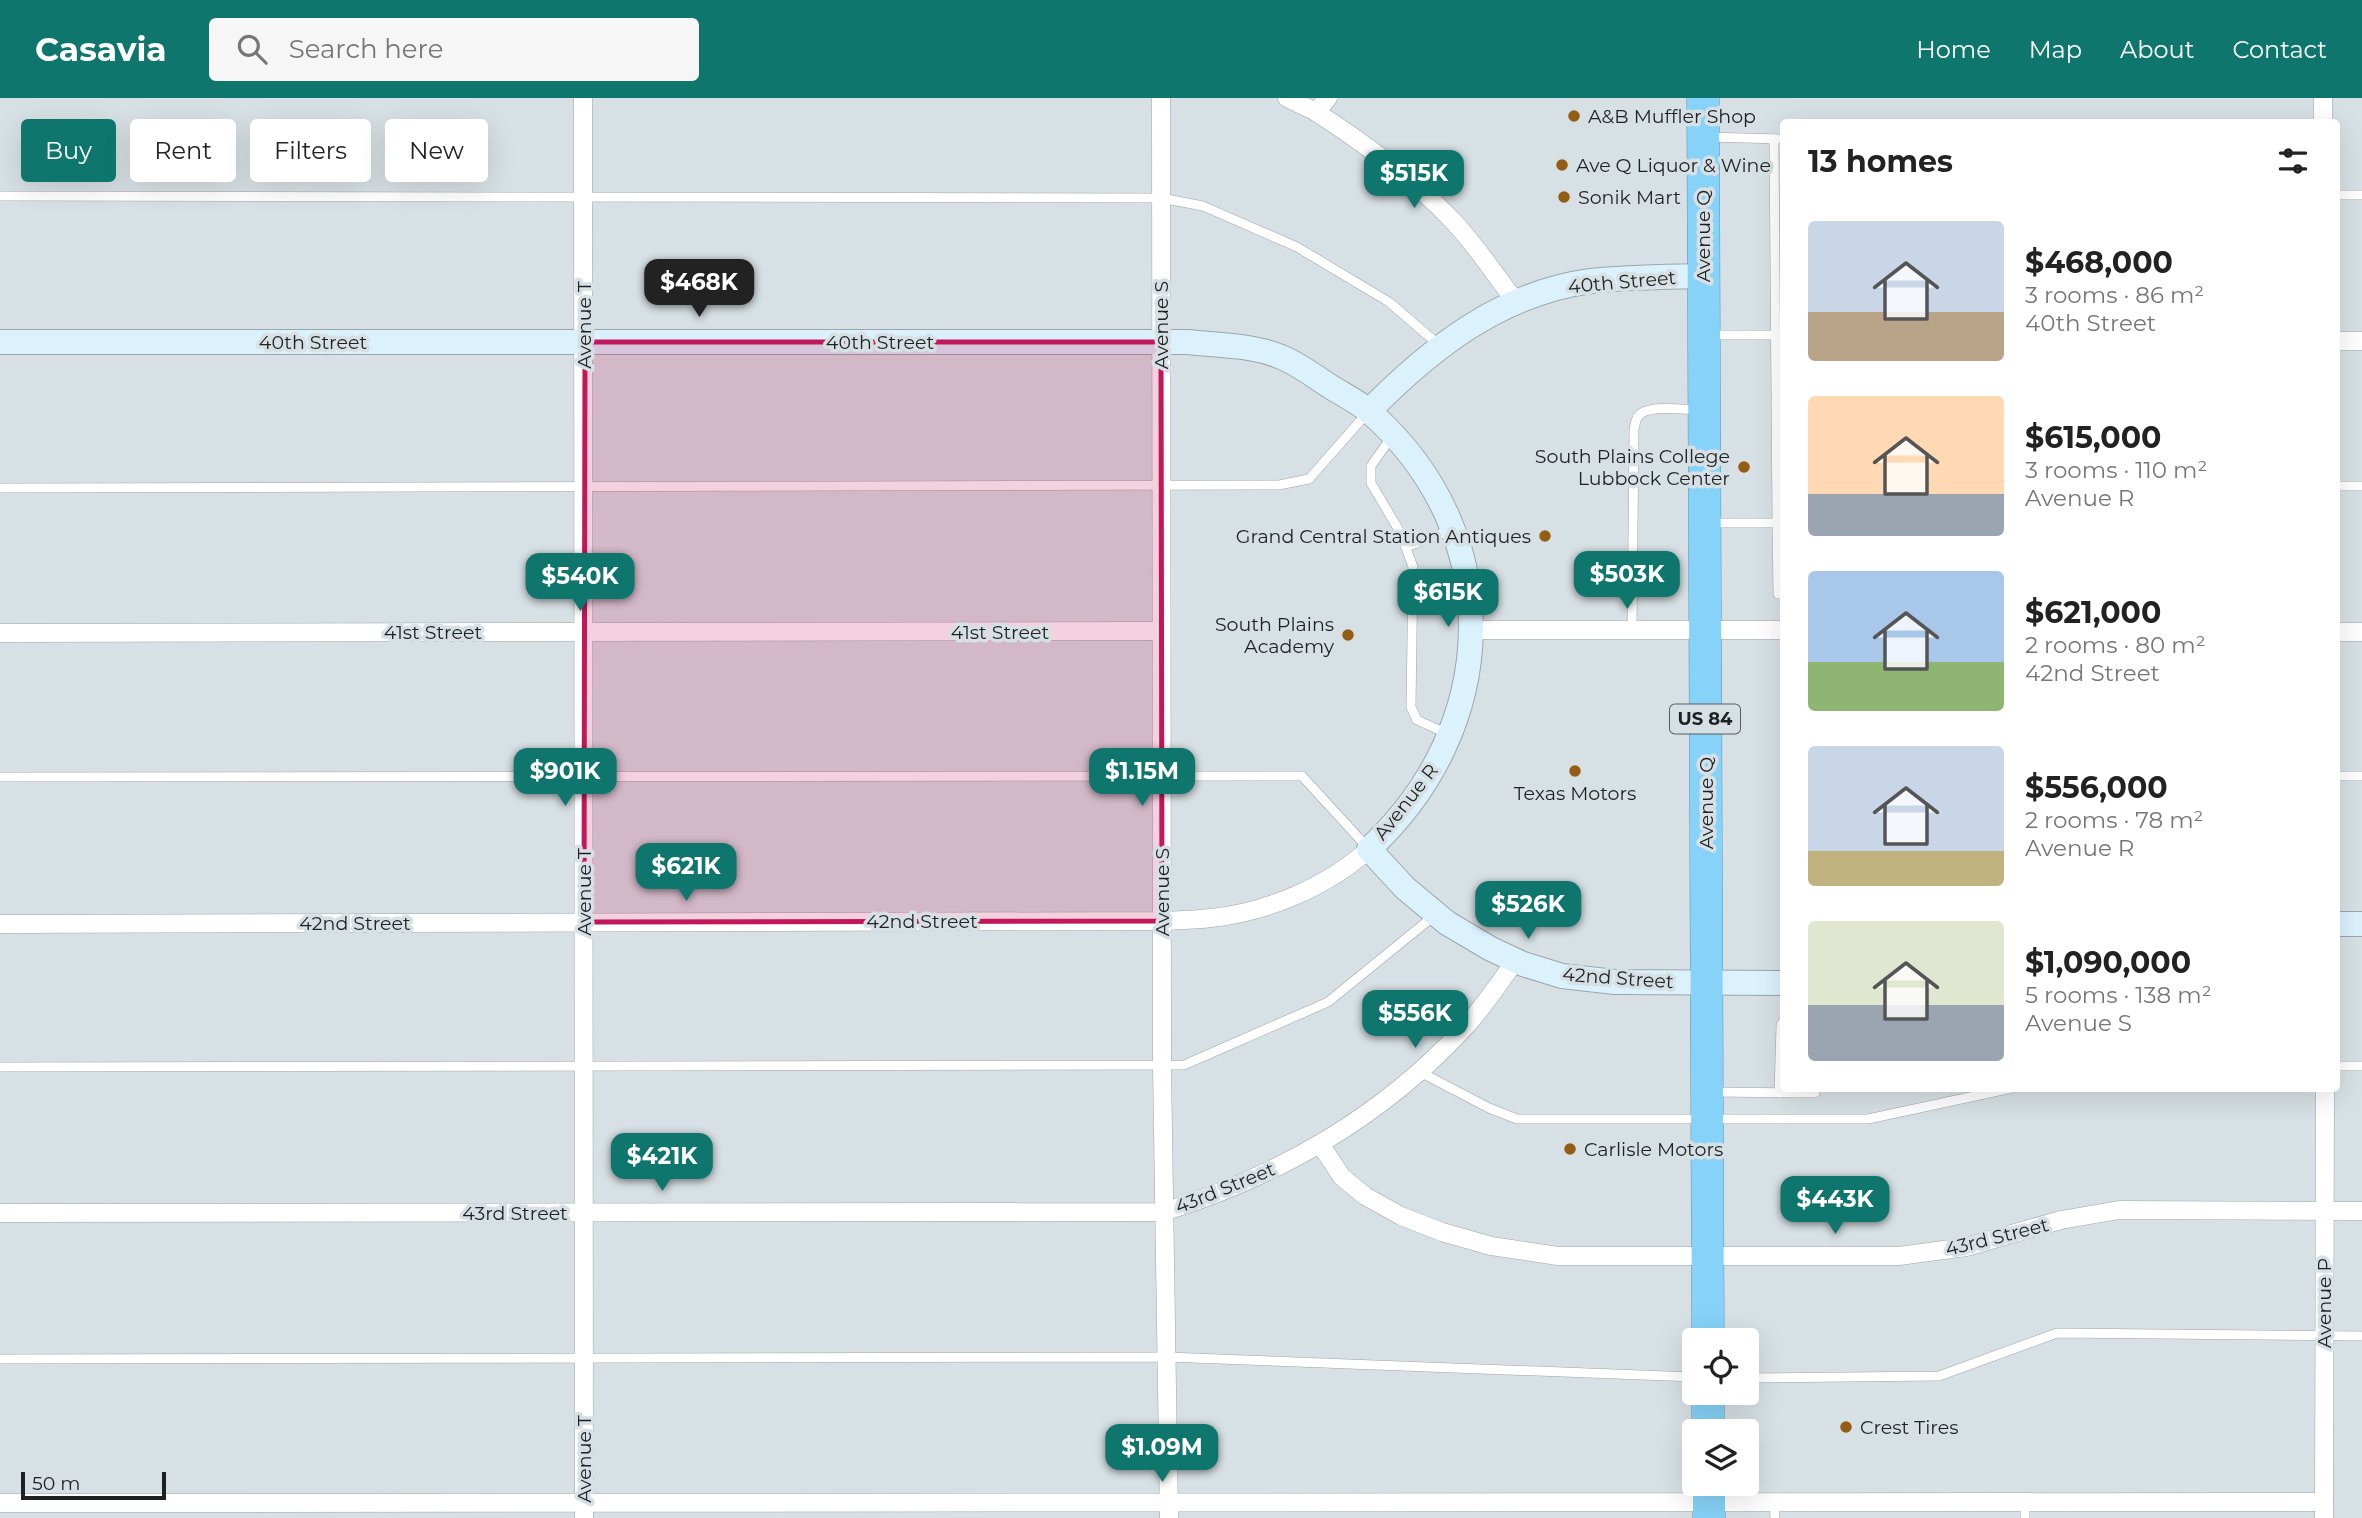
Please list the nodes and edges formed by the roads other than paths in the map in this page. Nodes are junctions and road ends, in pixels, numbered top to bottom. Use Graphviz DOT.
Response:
graph roads {
  1 [pos="583,98"];
  2 [pos="1161,98"];
  3 [pos="1287,98"];
  4 [pos="1703,98"];
  5 [pos="2323,98"];
  6 [pos="1322,105"];
  7 [pos="2323,119"];
  8 [pos="1703,137"];
  9 [pos="1778,139"];
  10 [pos="1779,161"];
  11 [pos="2340,195"];
  12 [pos="2362,195"];
  13 [pos="0,196"];
  14 [pos="584,196"];
  15 [pos="1161,198"];
  16 [pos="1779,199"];
  17 [pos="1779,246"];
  18 [pos="1704,276"];
  19 [pos="1780,296"];
  20 [pos="1516,302"];
  21 [pos="1704,335"];
  22 [pos="1780,335"];
  23 [pos="2340,341"];
  24 [pos="2362,341"];
  25 [pos="0,342"];
  26 [pos="585,342"];
  27 [pos="1161,342"];
  28 [pos="1440,346"];
  29 [pos="1780,394"];
  30 [pos="1369,411"];
  31 [pos="1704,411"];
  32 [pos="1394,435"];
  33 [pos="1780,443"];
  34 [pos="2340,486"];
  35 [pos="2362,486"];
  36 [pos="585,487"];
  37 [pos="1161,487"];
  38 [pos="0,488"];
  39 [pos="1780,493"];
  40 [pos="1704,523"];
  41 [pos="1777,523"];
  42 [pos="1453,529"];
  43 [pos="1780,540"];
  44 [pos="1406,547"];
  45 [pos="1780,594"];
  46 [pos="1471,630"];
  47 [pos="1632,630"];
  48 [pos="1705,630"];
  49 [pos="1780,630"];
  50 [pos="1161,631"];
  51 [pos="584,632"];
  52 [pos="2340,632"];
  53 [pos="2362,632"];
  54 [pos="0,633"];
  55 [pos="1451,735"];
  56 [pos="584,776"];
  57 [pos="2340,776"];
  58 [pos="2362,776"];
  59 [pos="0,777"];
  60 [pos="1161,777"];
  61 [pos="1369,849"];
  62 [pos="1436,914"];
  63 [pos="1162,921"];
  64 [pos="584,922"];
  65 [pos="0,924"];
  66 [pos="2340,924"];
  67 [pos="2362,924"];
  68 [pos="1515,961"];
  69 [pos="1780,983"];
  70 [pos="1707,984"];
  71 [pos="1780,1059"];
  72 [pos="1162,1066"];
  73 [pos="2340,1066"];
  74 [pos="2362,1066"];
  75 [pos="0,1067"];
  76 [pos="584,1067"];
  77 [pos="1420,1072"];
  78 [pos="1993,1092"];
  79 [pos="2325,1092"];
  80 [pos="1779,1093"];
  81 [pos="1815,1093"];
  82 [pos="1707,1106"];
  83 [pos="1320,1144"];
  84 [pos="2324,1211"];
  85 [pos="2362,1211"];
  86 [pos="1163,1212"];
  87 [pos="0,1213"];
  88 [pos="585,1213"];
  89 [pos="1707,1256"];
  90 [pos="1707,1328"];
  91 [pos="2324,1336"];
  92 [pos="2362,1336"];
  93 [pos="1166,1357"];
  94 [pos="0,1359"];
  95 [pos="584,1359"];
  96 [pos="1682,1377"];
  97 [pos="1759,1378"];
  98 [pos="1709,1501"];
  99 [pos="0,1503"];
  100 [pos="1775,1510"];
  101 [pos="2025,1510"];
  102 [pos="2325,1510"];
  103 [pos="584,1511"];
  104 [pos="1169,1511"];
  1 -- 14 [label="street, Avenue T"];
  2 -- 15 [label="street, Avenue S"];
  3 -- 6 [label="street"];
  4 -- 8 [label="highway, Avenue Q / US 84"];
  5 -- 7 [label="street"];
  6 -- 20 [label="street"];
  8 -- 9 [label="lane"];
  8 -- 18 [label="highway, Avenue Q / US 84"];
  9 -- 10 [label="lane"];
  10 -- 16 [label="lane"];
  11 -- 12 [label="lane"];
  13 -- 14 [label="lane"];
  14 -- 15 [label="lane"];
  14 -- 26 [label="street, Avenue T"];
  15 -- 27 [label="street, Avenue S"];
  15 -- 28 [label="lane"];
  16 -- 17 [label="lane"];
  17 -- 19 [label="lane"];
  18 -- 20 [label="street, 40th Street"];
  18 -- 21 [label="highway, Avenue Q / US 84"];
  19 -- 22 [label="lane"];
  20 -- 28 [label="street, 40th Street"];
  21 -- 22 [label="lane"];
  21 -- 31 [label="highway, Avenue Q / US 84"];
  22 -- 29 [label="lane"];
  23 -- 24 [label="street"];
  25 -- 26 [label="street, 40th Street"];
  26 -- 27 [label="street, 40th Street"];
  26 -- 36 [label="street, Avenue T"];
  27 -- 30 [label="street, 40th Street"];
  27 -- 37 [label="street, Avenue S"];
  28 -- 30 [label="street, 40th Street"];
  29 -- 33 [label="lane"];
  30 -- 32 [label="street, Avenue R"];
  30 -- 37 [label="lane"];
  31 -- 40 [label="highway, Avenue Q / US 84"];
  31 -- 47 [label="lane"];
  32 -- 42 [label="street, Avenue R"];
  32 -- 44 [label="lane"];
  33 -- 39 [label="lane"];
  34 -- 35 [label="lane"];
  36 -- 37 [label="lane"];
  36 -- 38 [label="lane"];
  36 -- 51 [label="street, Avenue T"];
  37 -- 50 [label="street, Avenue S"];
  39 -- 41 [label="lane"];
  40 -- 41 [label="lane"];
  40 -- 48 [label="highway, Avenue Q / US 84"];
  41 -- 43 [label="lane"];
  42 -- 44 [label="lane"];
  42 -- 46 [label="street, Avenue R"];
  43 -- 45 [label="lane"];
  44 -- 55 [label="lane"];
  46 -- 47 [label="street"];
  46 -- 55 [label="street, Avenue R"];
  47 -- 48 [label="street"];
  48 -- 49 [label="street"];
  48 -- 70 [label="highway, Avenue Q / US 84"];
  50 -- 51 [label="street, 41st Street"];
  50 -- 60 [label="street, Avenue S"];
  51 -- 54 [label="street, 41st Street"];
  51 -- 56 [label="street, Avenue T"];
  52 -- 53 [label="street"];
  55 -- 61 [label="street, Avenue R"];
  56 -- 59 [label="lane"];
  56 -- 60 [label="lane"];
  56 -- 64 [label="street, Avenue T"];
  57 -- 58 [label="lane"];
  60 -- 61 [label="lane"];
  60 -- 63 [label="street, Avenue S"];
  61 -- 62 [label="street, 42nd Street"];
  61 -- 63 [label="street, 42nd Street"];
  62 -- 68 [label="street, 42nd Street"];
  62 -- 72 [label="lane"];
  63 -- 64 [label="street, 42nd Street"];
  63 -- 72 [label="street, Avenue S"];
  64 -- 65 [label="street, 42nd Street"];
  64 -- 76 [label="street, Avenue T"];
  66 -- 67 [label="street"];
  68 -- 70 [label="street, 42nd Street"];
  68 -- 77 [label="street"];
  69 -- 70 [label="street, 42nd Street"];
  70 -- 82 [label="highway, Avenue Q / US 84"];
  71 -- 80 [label="lane"];
  72 -- 76 [label="lane"];
  72 -- 86 [label="street, Avenue S"];
  73 -- 74 [label="lane"];
  75 -- 76 [label="lane"];
  76 -- 88 [label="street, Avenue T"];
  77 -- 82 [label="lane"];
  77 -- 83 [label="street"];
  78 -- 82 [label="lane"];
  79 -- 84 [label="street, Avenue P"];
  80 -- 81 [label="lane"];
  80 -- 82 [label="lane"];
  82 -- 89 [label="highway, Avenue Q / US 84"];
  83 -- 86 [label="street, 43rd Street"];
  83 -- 89 [label="street, 43rd Street"];
  84 -- 85 [label="street, 43rd Street"];
  84 -- 89 [label="street, 43rd Street"];
  84 -- 91 [label="street, Avenue P"];
  86 -- 88 [label="street, 43rd Street"];
  86 -- 93 [label="street, Avenue S"];
  87 -- 88 [label="street, 43rd Street"];
  88 -- 95 [label="street, Avenue T"];
  89 -- 90 [label="highway, Avenue Q / US 84"];
  91 -- 92 [label="lane"];
  91 -- 97 [label="lane"];
  91 -- 102 [label="street, Avenue P"];
  93 -- 95 [label="lane"];
  93 -- 96 [label="lane"];
  93 -- 104 [label="street, Avenue S"];
  94 -- 95 [label="lane"];
  95 -- 103 [label="street, Avenue T"];
  98 -- 100 [label="street"];
  98 -- 104 [label="street"];
  99 -- 103 [label="street"];
  100 -- 101 [label="street"];
  101 -- 102 [label="street"];
  103 -- 104 [label="street"];
}
